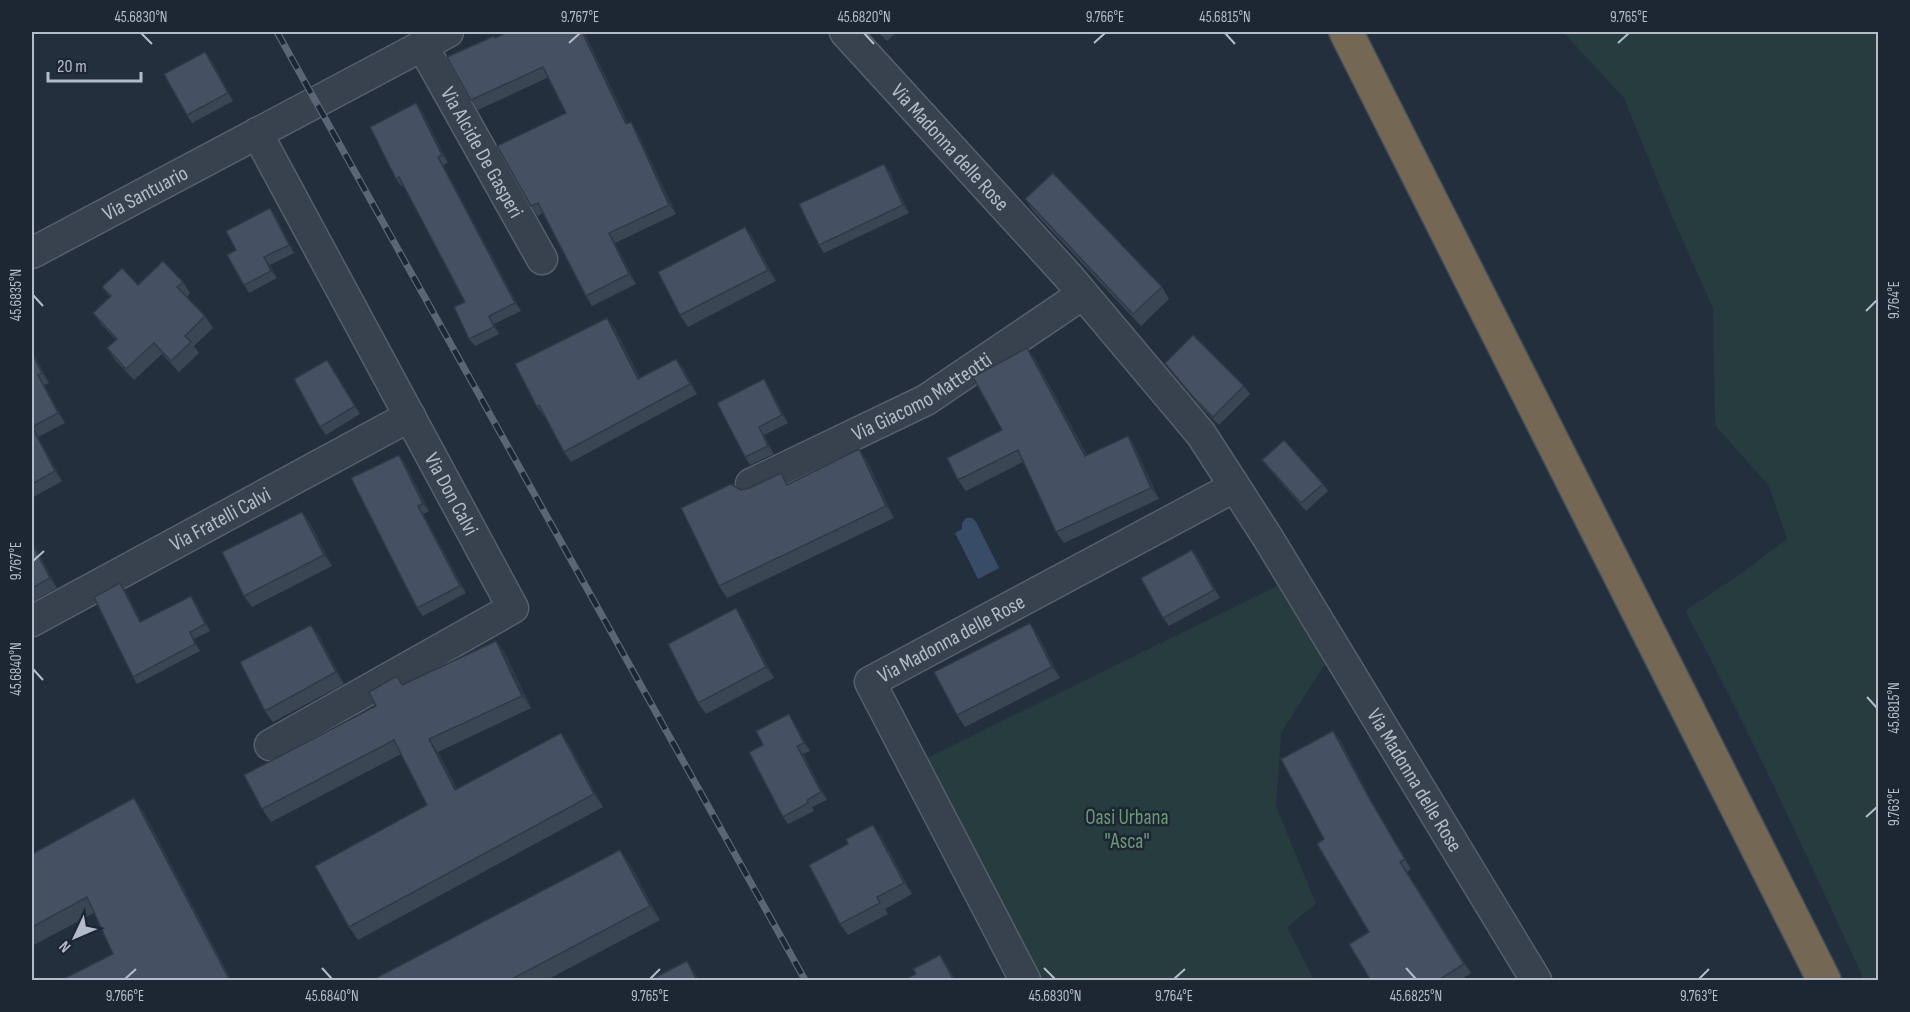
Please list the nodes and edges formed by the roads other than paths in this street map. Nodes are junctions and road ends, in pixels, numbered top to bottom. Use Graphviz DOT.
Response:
graph roads {
  1 [pos="845,32"];
  2 [pos="1346,32"];
  3 [pos="435,38"];
  4 [pos="257,133"];
  5 [pos="32,253"];
  6 [pos="542,259"];
  7 [pos="1083,294"];
  8 [pos="410,416"];
  9 [pos="751,484"];
  10 [pos="1234,487"];
  11 [pos="32,621"];
  12 [pos="270,745"];
  13 [pos="1025,981"];
  14 [pos="1536,981"];
  15 [pos="1824,981"];
  1 -- 7 [label="street, Via Madonna delle Rose"];
  2 -- 15 [label="highway"];
  3 -- 4 [label="street, Via Santuario"];
  3 -- 6 [label="street, Via Alcide De Gasperi"];
  4 -- 5 [label="street, Via Santuario"];
  4 -- 8 [label="street, Via Don Calvi"];
  7 -- 9 [label="street, Via Giacomo Matteotti"];
  7 -- 10 [label="street, Via Madonna delle Rose"];
  8 -- 11 [label="street, Via Fratelli Calvi"];
  8 -- 12 [label="street, Via Don Calvi"];
  10 -- 13 [label="street, Via Madonna delle Rose"];
  10 -- 14 [label="street, Via Madonna delle Rose"];
}
